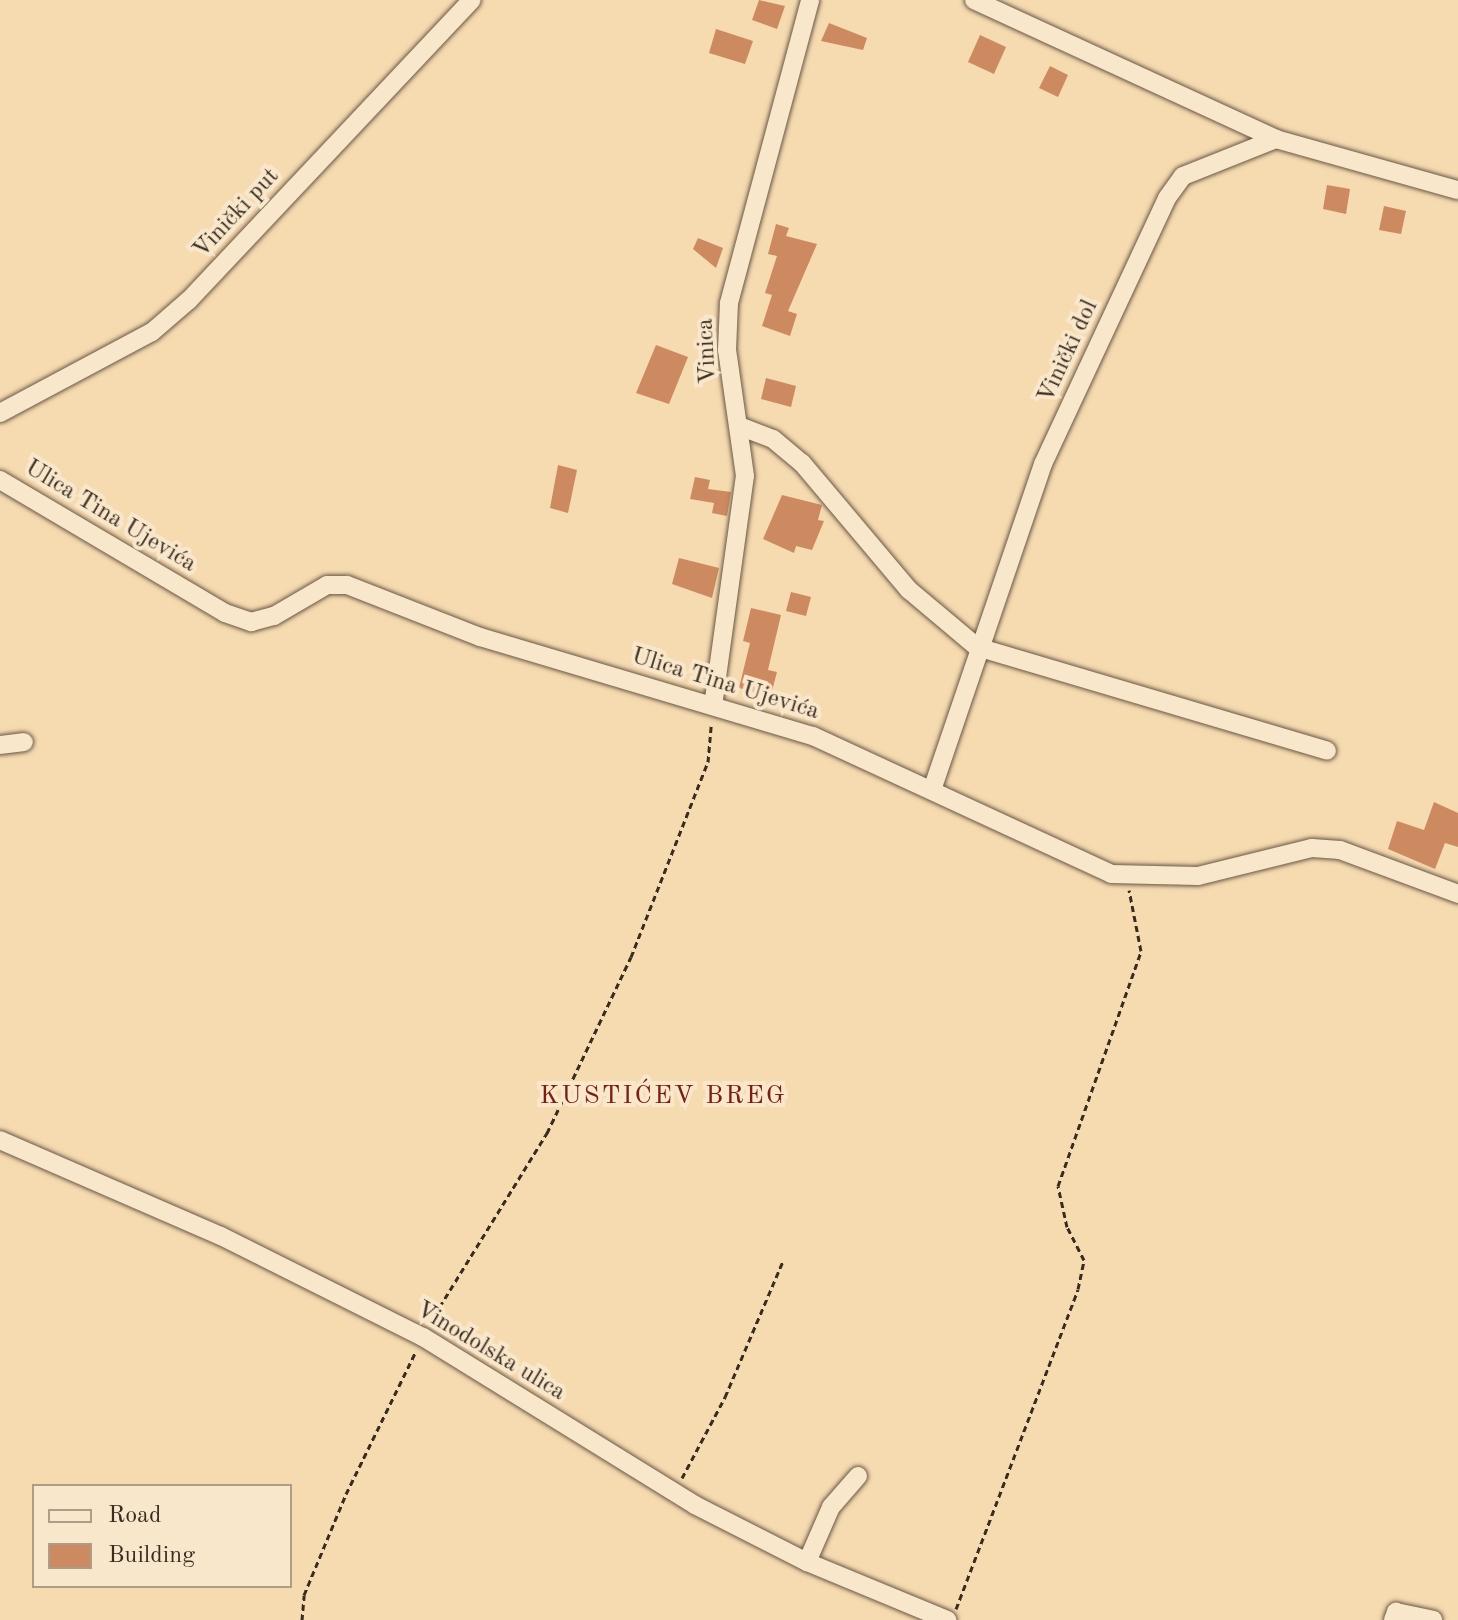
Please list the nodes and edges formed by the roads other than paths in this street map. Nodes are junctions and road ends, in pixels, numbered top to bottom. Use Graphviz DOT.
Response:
graph roads {
  1 [pos="472,0"];
  2 [pos="810,0"];
  3 [pos="974,0"];
  4 [pos="1276,139"];
  5 [pos="1458,190"];
  6 [pos="0,413"];
  7 [pos="739,426"];
  8 [pos="0,480"];
  9 [pos="977,647"];
  10 [pos="713,706"];
  11 [pos="24,742"];
  12 [pos="0,745"];
  13 [pos="1327,751"];
  14 [pos="932,790"];
  15 [pos="1458,894"];
  16 [pos="0,1140"];
  17 [pos="858,1476"];
  18 [pos="807,1562"];
  19 [pos="942,1619"];
  20 [pos="1393,1620"];
  21 [pos="1433,1620"];
  1 -- 6 [label="street, Vinički put"];
  2 -- 7 [label="street, Vinica"];
  3 -- 4 [label="street"];
  4 -- 5 [label="street"];
  4 -- 9 [label="street, Vinički dol"];
  7 -- 9 [label="street"];
  7 -- 10 [label="street, Vinica"];
  8 -- 10 [label="street, Ulica Tina Ujevića"];
  9 -- 13 [label="street"];
  9 -- 14 [label="street, Vinički dol"];
  10 -- 14 [label="street, Ulica Tina Ujevića"];
  11 -- 12 [label="street"];
  14 -- 15 [label="street, Ulica Tina Ujevića"];
  16 -- 18 [label="street, Vinodolska ulica"];
  17 -- 18 [label="street"];
  18 -- 19 [label="street, Vinodolska ulica"];
  20 -- 21 [label="street"];
}
